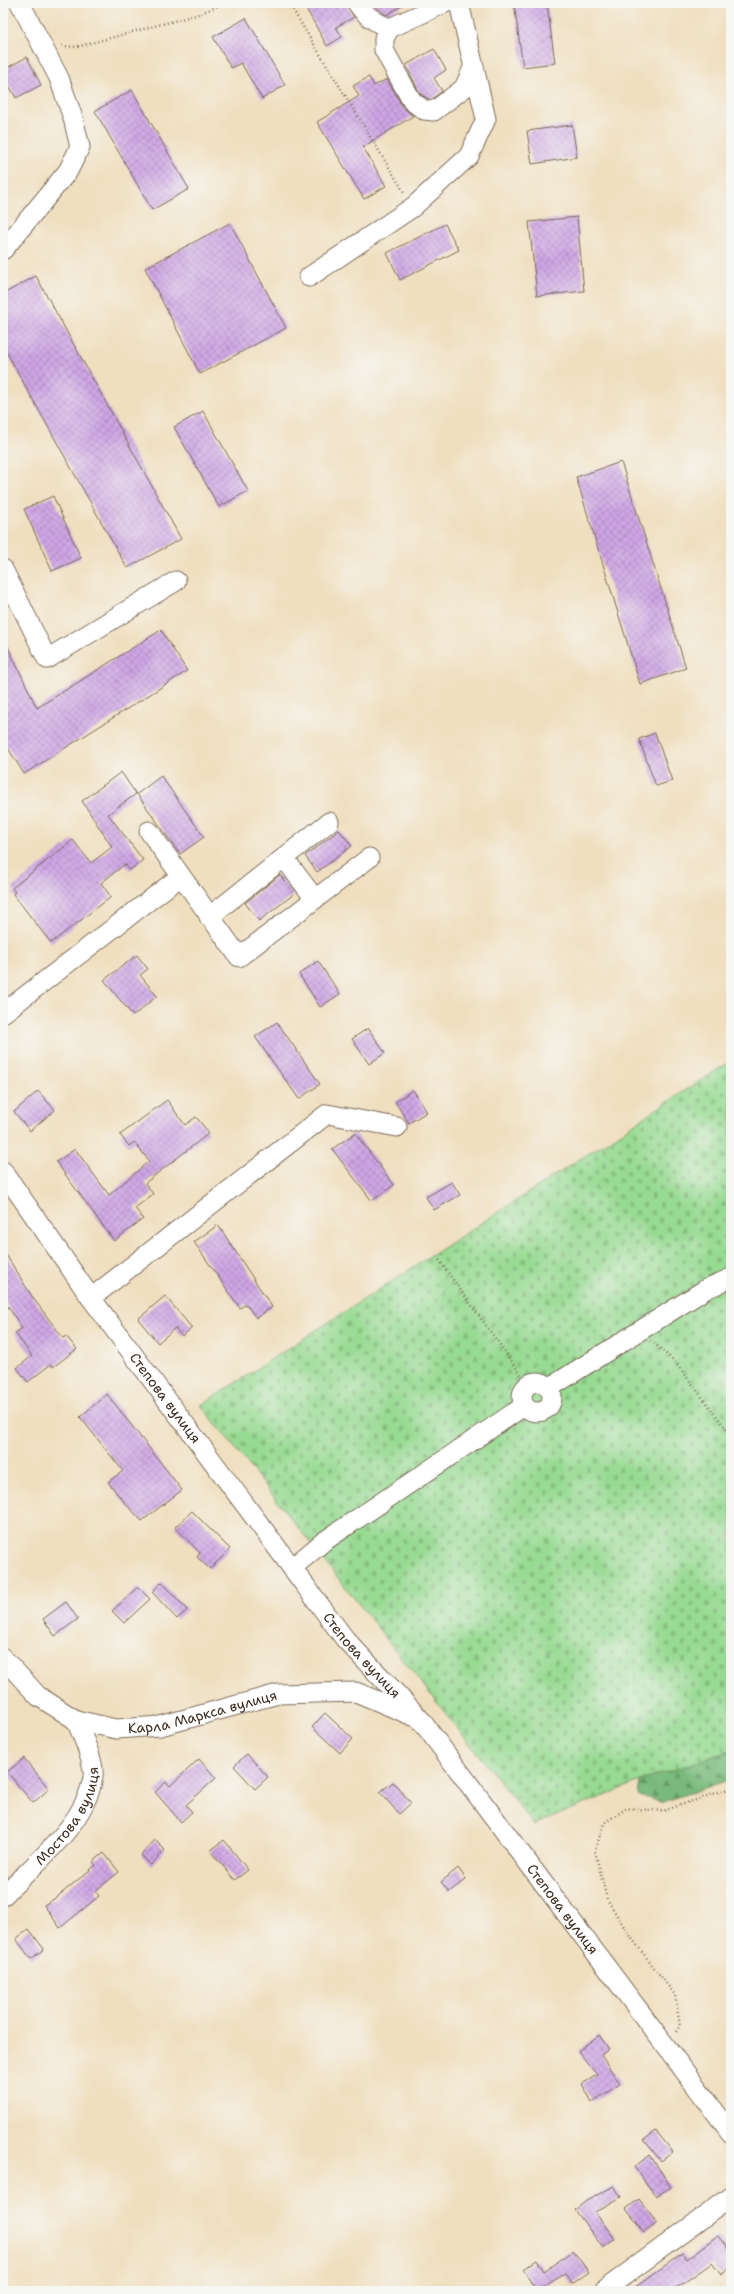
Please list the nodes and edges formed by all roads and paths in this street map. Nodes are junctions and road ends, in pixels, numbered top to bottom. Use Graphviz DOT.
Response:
graph roads {
  1 [pos="226,3"];
  2 [pos="283,3"];
  3 [pos="357,3"];
  4 [pos="445,3"];
  5 [pos="459,3"];
  6 [pos="26,5"];
  7 [pos="390,28"];
  8 [pos="42,45"];
  9 [pos="474,66"];
  10 [pos="414,207"];
  11 [pos="3,250"];
  12 [pos="309,278"];
  13 [pos="3,569"];
  14 [pos="176,581"];
  15 [pos="329,822"];
  16 [pos="149,831"];
  17 [pos="284,858"];
  18 [pos="369,858"];
  19 [pos="181,876"];
  20 [pos="315,899"];
  21 [pos="209,916"];
  22 [pos="3,1013"];
  23 [pos="397,1127"];
  24 [pos="3,1171"];
  25 [pos="439,1260"];
  26 [pos="731,1278"];
  27 [pos="91,1298"];
  28 [pos="641,1330"];
  29 [pos="528,1384"];
  30 [pos="549,1388"];
  31 [pos="524,1406"];
  32 [pos="731,1435"];
  33 [pos="292,1568"];
  34 [pos="3,1658"];
  35 [pos="420,1719"];
  36 [pos="76,1720"];
  37 [pos="731,1788"];
  38 [pos="3,1896"];
  39 [pos="666,2047"];
  40 [pos="731,2133"];
  41 [pos="731,2197"];
  42 [pos="603,2291"];
  1 -- 8 [label="path"];
  2 -- 10 [label="path"];
  3 -- 7 [label="street"];
  4 -- 7 [label="street"];
  5 -- 9 [label="street"];
  6 -- 8 [label="street"];
  7 -- 9 [label="street"];
  8 -- 11 [label="street"];
  9 -- 10 [label="street"];
  10 -- 12 [label="street"];
  13 -- 14 [label="street"];
  15 -- 17 [label="street"];
  16 -- 19 [label="street"];
  17 -- 20 [label="street"];
  17 -- 21 [label="street"];
  18 -- 20 [label="street"];
  19 -- 21 [label="street"];
  19 -- 22 [label="street"];
  20 -- 21 [label="street"];
  23 -- 27 [label="street"];
  24 -- 27 [label="street, Степова вулиця"];
  25 -- 29 [label="path"];
  26 -- 28 [label="street"];
  27 -- 33 [label="street, Степова вулиця"];
  28 -- 30 [label="street"];
  28 -- 32 [label="path"];
  29 -- 30 [label="street"];
  29 -- 31 [label="street"];
  30 -- 31 [label="street"];
  31 -- 33 [label="street"];
  33 -- 35 [label="street, Степова вулиця"];
  34 -- 36 [label="street, Карла Маркса вулиця"];
  35 -- 36 [label="street, Карла Маркса вулиця"];
  35 -- 39 [label="street, Степова вулиця"];
  36 -- 38 [label="street, Мостова вулиця"];
  37 -- 39 [label="path"];
  39 -- 40 [label="street, Степова вулиця"];
  41 -- 42 [label="street"];
}
